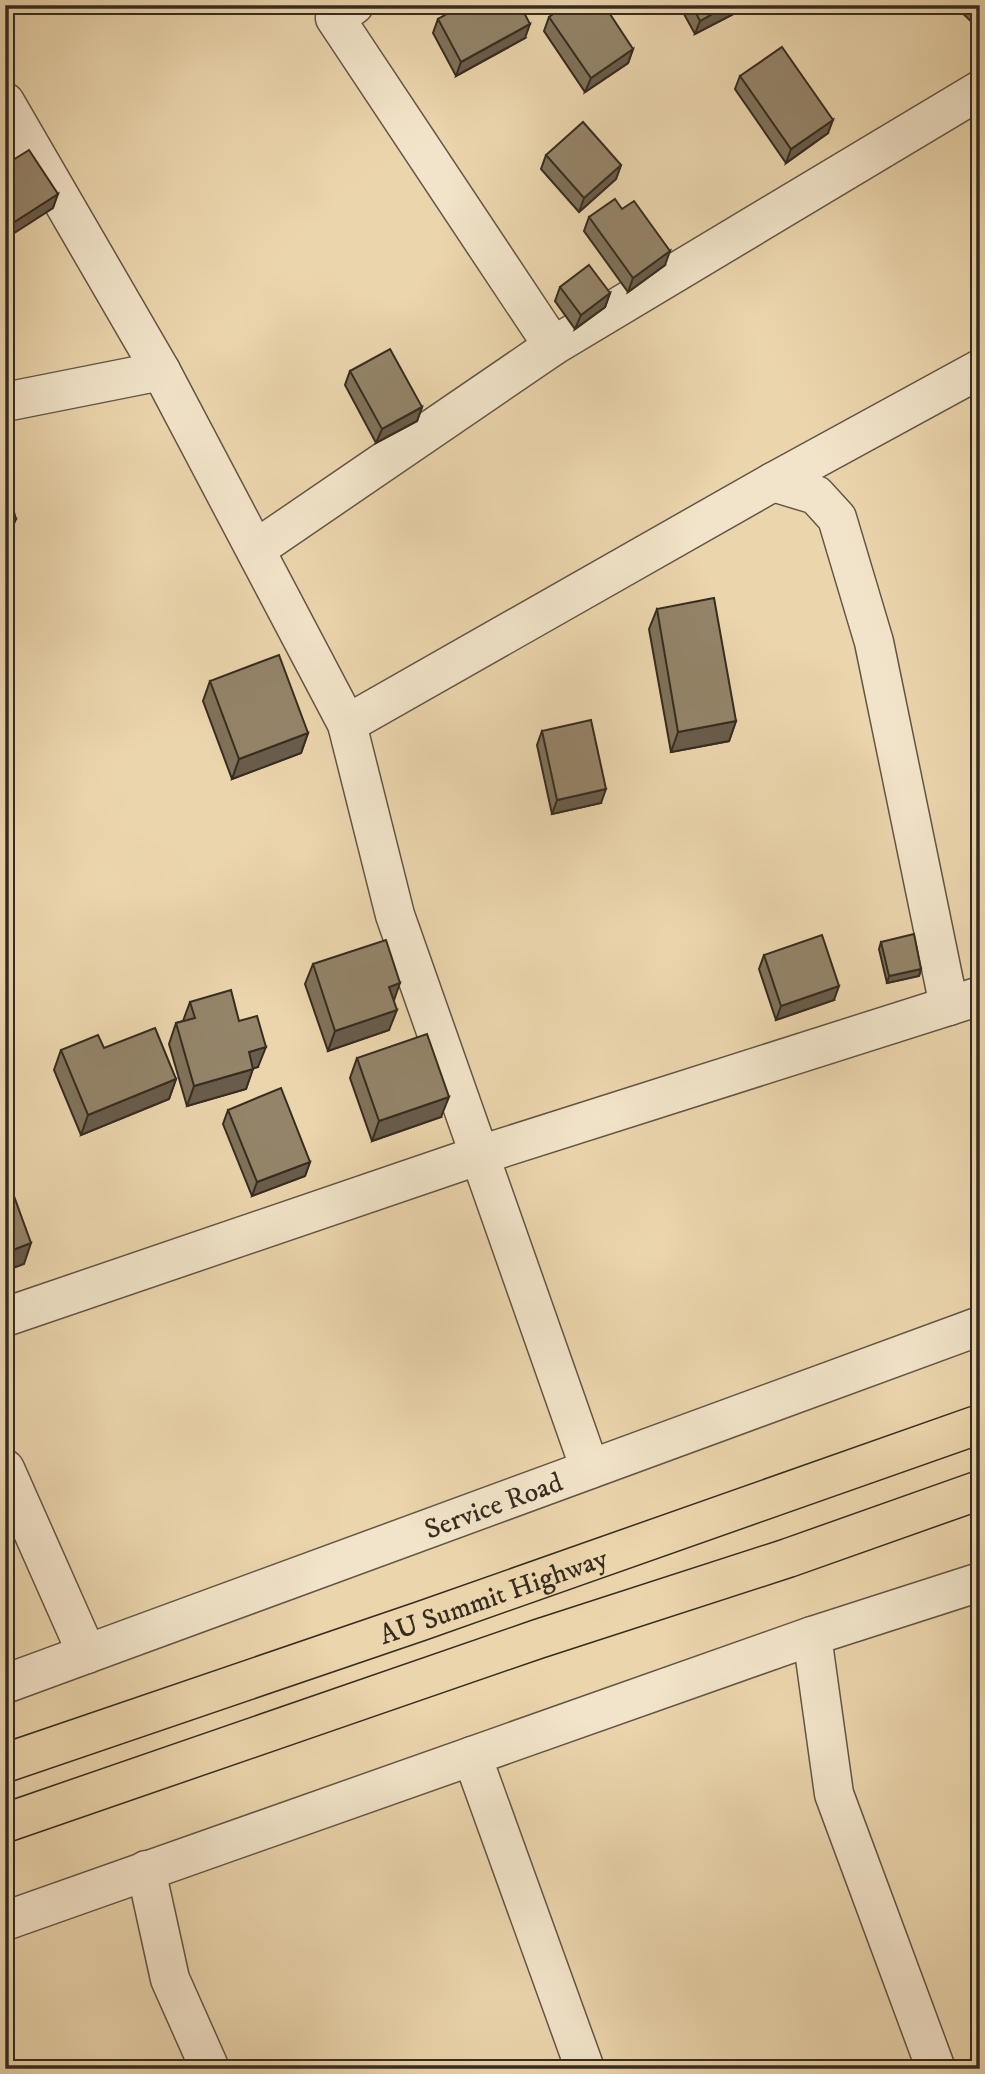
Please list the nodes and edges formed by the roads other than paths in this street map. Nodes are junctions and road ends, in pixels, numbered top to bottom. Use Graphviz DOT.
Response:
graph roads {
  1 [pos="339,9"];
  2 [pos="980,90"];
  3 [pos="5,102"];
  4 [pos="553,346"];
  5 [pos="980,369"];
  6 [pos="161,371"];
  7 [pos="5,402"];
  8 [pos="772,482"];
  9 [pos="256,549"];
  10 [pos="347,724"];
  11 [pos="964,1001"];
  12 [pos="480,1155"];
  13 [pos="5,1317"];
  14 [pos="980,1326"];
  15 [pos="980,1424"];
  16 [pos="5,1469"];
  17 [pos="590,1469"];
  18 [pos="980,1490"];
  19 [pos="980,1582"];
  20 [pos="812,1636"];
  21 [pos="87,1654"];
  22 [pos="5,1684"];
  23 [pos="472,1756"];
  24 [pos="5,1763"];
  25 [pos="5,1823"];
  26 [pos="146,1870"];
  27 [pos="5,1921"];
  28 [pos="210,2069"];
  29 [pos="585,2069"];
  30 [pos="936,2069"];
  1 -- 4 [label="street"];
  2 -- 4 [label="street"];
  3 -- 6 [label="street"];
  4 -- 9 [label="street"];
  5 -- 8 [label="street"];
  6 -- 7 [label="street"];
  6 -- 9 [label="street"];
  8 -- 10 [label="street"];
  8 -- 11 [label="street"];
  9 -- 10 [label="street"];
  10 -- 12 [label="street"];
  11 -- 12 [label="street"];
  12 -- 13 [label="street"];
  12 -- 17 [label="street"];
  14 -- 17 [label="street, Service Road"];
  15 -- 24 [label="main road, AU Summit Highway"];
  16 -- 21 [label="street"];
  17 -- 21 [label="street, Service Road"];
  18 -- 25 [label="main road, AU Summit Highway"];
  19 -- 20 [label="street"];
  20 -- 23 [label="street"];
  20 -- 30 [label="street"];
  21 -- 22 [label="street, Service Road"];
  23 -- 26 [label="street"];
  23 -- 29 [label="street"];
  26 -- 27 [label="street"];
  26 -- 28 [label="street"];
}
